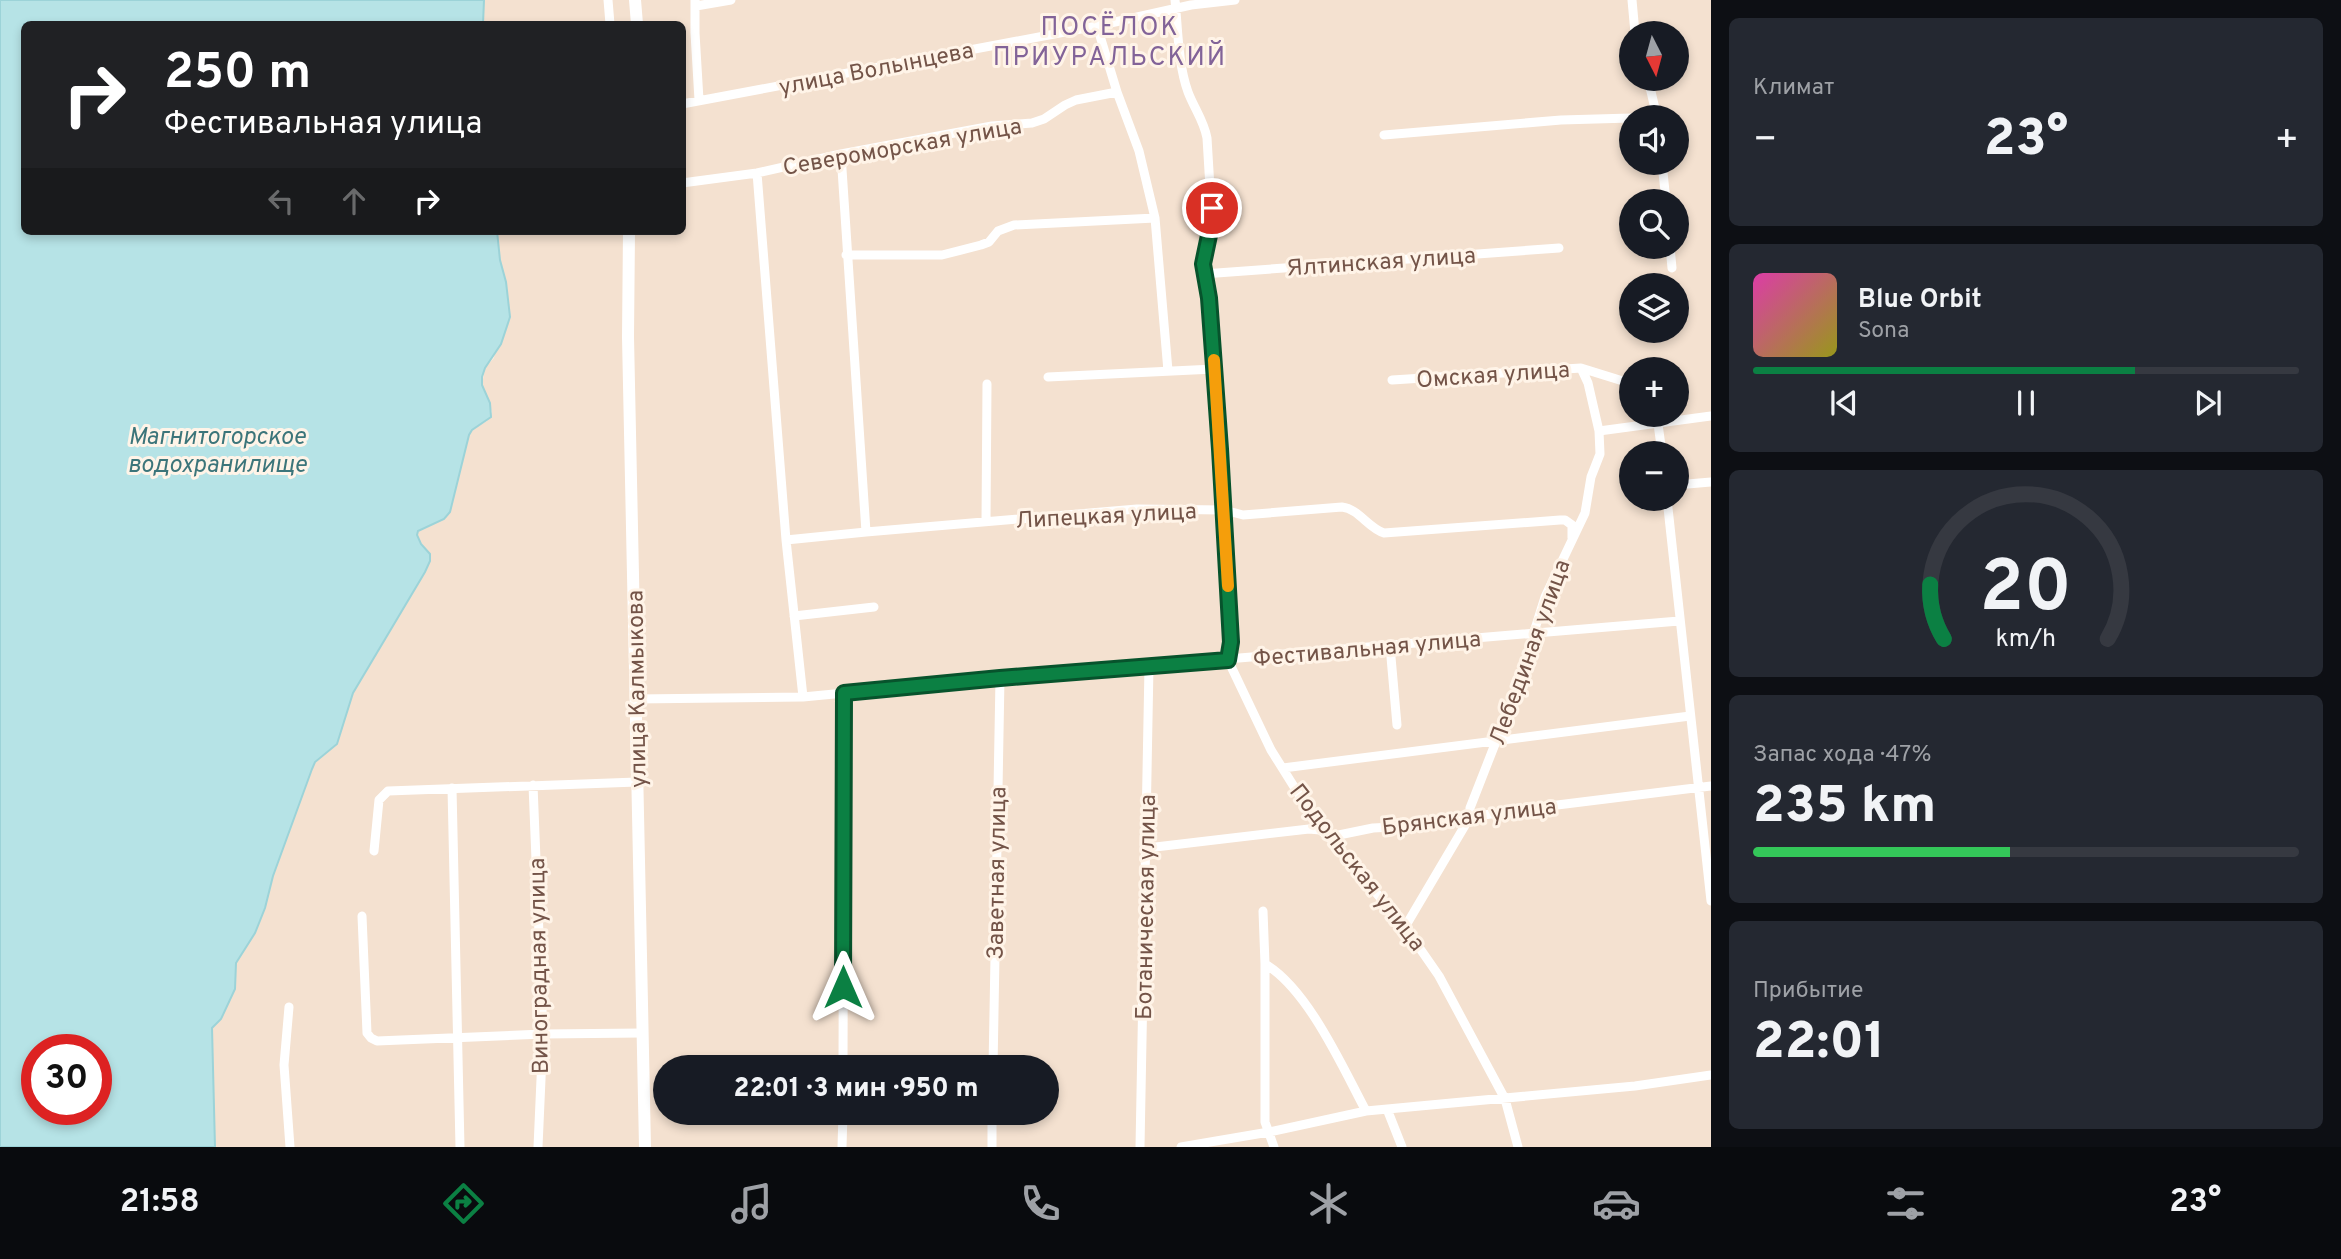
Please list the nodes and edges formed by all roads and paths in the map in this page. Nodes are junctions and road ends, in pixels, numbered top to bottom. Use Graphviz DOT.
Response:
graph roads {
  1 [pos="608,0"];
  2 [pos="635,0"];
  3 [pos="731,0"];
  4 [pos="1235,0"];
  5 [pos="1632,0"];
  6 [pos="696,3"];
  7 [pos="1176,4"];
  8 [pos="610,21"];
  9 [pos="637,21"];
  10 [pos="1634,21"];
  11 [pos="1097,26"];
  12 [pos="1117,92"];
  13 [pos="699,100"];
  14 [pos="686,103"];
  15 [pos="1619,118"];
  16 [pos="1384,135"];
  17 [pos="841,154"];
  18 [pos="757,173"];
  19 [pos="686,182"];
  20 [pos="1155,218"];
  21 [pos="629,235"];
  22 [pos="1559,248"];
  23 [pos="846,255"];
  24 [pos="1671,259"];
  25 [pos="1672,268"];
  26 [pos="1203,274"];
  27 [pos="1581,368"];
  28 [pos="1214,369"];
  29 [pos="1168,371"];
  30 [pos="1048,377"];
  31 [pos="1392,380"];
  32 [pos="1619,380"];
  33 [pos="987,384"];
  34 [pos="1711,415"];
  35 [pos="1689,419"];
  36 [pos="1633,427"];
  37 [pos="1599,431"];
  38 [pos="1711,482"];
  39 [pos="1689,484"];
  40 [pos="1224,510"];
  41 [pos="1668,511"];
  42 [pos="986,521"];
  43 [pos="866,532"];
  44 [pos="1572,538"];
  45 [pos="786,540"];
  46 [pos="874,607"];
  47 [pos="794,615"];
  48 [pos="1679,621"];
  49 [pos="1533,635"];
  50 [pos="1390,646"];
  51 [pos="1228,660"];
  52 [pos="1149,666"];
  53 [pos="1000,678"];
  54 [pos="844,693"];
  55 [pos="803,697"];
  56 [pos="636,699"];
  57 [pos="1690,716"];
  58 [pos="1397,725"];
  59 [pos="1497,739"];
  60 [pos="1283,768"];
  61 [pos="637,782"];
  62 [pos="533,785"];
  63 [pos="1711,786"];
  64 [pos="452,788"];
  65 [pos="1698,788"];
  66 [pos="1470,817"];
  67 [pos="1329,837"];
  68 [pos="1147,848"];
  69 [pos="374,851"];
  70 [pos="1708,854"];
  71 [pos="1711,901"];
  72 [pos="1263,911"];
  73 [pos="362,916"];
  74 [pos="1405,927"];
  75 [pos="1265,964"];
  76 [pos="289,1007"];
  77 [pos="642,1033"];
  78 [pos="543,1034"];
  79 [pos="458,1037"];
  80 [pos="843,1055"];
  81 [pos="993,1055"];
  82 [pos="1711,1075"];
  83 [pos="1505,1099"];
  84 [pos="1388,1109"];
  85 [pos="1366,1111"];
  86 [pos="843,1125"];
  87 [pos="992,1125"];
  88 [pos="1269,1132"];
  89 [pos="290,1147"];
  90 [pos="460,1147"];
  91 [pos="538,1147"];
  92 [pos="645,1147"];
  93 [pos="842,1147"];
  94 [pos="992,1147"];
  95 [pos="1140,1147"];
  96 [pos="1181,1147"];
  97 [pos="1273,1147"];
  98 [pos="1402,1147"];
  99 [pos="1518,1147"];
  1 -- 8 [label="street"];
  2 -- 9 [label="main road"];
  3 -- 6 [label="street"];
  4 -- 7 [label="street, улица Волынцева"];
  5 -- 10 [label="street"];
  6 -- 13 [label="street"];
  7 -- 11 [label="street, улица Волынцева"];
  7 -- 26 [label="street, Подольская улица"];
  11 -- 12 [label="street"];
  11 -- 13 [label="street, улица Волынцева"];
  12 -- 17 [label="street, Североморская улица"];
  12 -- 20 [label="street"];
  13 -- 14 [label="street, улица Волынцева"];
  15 -- 16 [label="street"];
  17 -- 18 [label="street, Североморская улица"];
  17 -- 23 [label="street"];
  18 -- 19 [label="street, Североморская улица"];
  18 -- 45 [label="street"];
  20 -- 23 [label="street"];
  20 -- 29 [label="street"];
  21 -- 56 [label="main road, улица Калмыкова"];
  22 -- 26 [label="street, Ялтинская улица"];
  23 -- 43 [label="street"];
  24 -- 25 [label="street"];
  26 -- 28 [label="street, Подольская улица"];
  27 -- 31 [label="street, Омская улица"];
  27 -- 32 [label="street, Омская улица"];
  27 -- 37 [label="street, Лебединая улица"];
  28 -- 29 [label="street"];
  28 -- 40 [label="street, Подольская улица"];
  29 -- 30 [label="street"];
  33 -- 42 [label="street"];
  34 -- 35 [label="street"];
  36 -- 37 [label="street"];
  37 -- 44 [label="street, Лебединая улица"];
  38 -- 39 [label="street"];
  40 -- 42 [label="street, Липецкая улица"];
  40 -- 44 [label="street, Липецкая улица"];
  40 -- 51 [label="street, Подольская улица"];
  41 -- 48 [label="street"];
  42 -- 43 [label="street, Липецкая улица"];
  43 -- 45 [label="street, Липецкая улица"];
  44 -- 49 [label="street, Лебединая улица"];
  45 -- 47 [label="street"];
  46 -- 47 [label="street"];
  47 -- 55 [label="street"];
  48 -- 49 [label="street, Фестивальная улица"];
  48 -- 57 [label="street"];
  49 -- 50 [label="street, Фестивальная улица"];
  49 -- 59 [label="street, Лебединая улица"];
  50 -- 51 [label="street, Фестивальная улица"];
  50 -- 58 [label="street"];
  51 -- 52 [label="street, Фестивальная улица"];
  51 -- 60 [label="street, Подольская улица"];
  52 -- 53 [label="street, Фестивальная улица"];
  52 -- 68 [label="street, Ботаническая улица"];
  53 -- 54 [label="street, Фестивальная улица"];
  53 -- 81 [label="street, Заветная улица"];
  54 -- 55 [label="street, Фестивальная улица"];
  54 -- 80 [label="street"];
  55 -- 56 [label="street, Фестивальная улица"];
  56 -- 61 [label="main road, улица Калмыкова"];
  57 -- 59 [label="street"];
  57 -- 65 [label="street"];
  59 -- 60 [label="street"];
  59 -- 66 [label="street, Лебединая улица"];
  60 -- 67 [label="street, Подольская улица"];
  61 -- 62 [label="street"];
  61 -- 77 [label="main road, улица Калмыкова"];
  62 -- 64 [label="street"];
  62 -- 78 [label="street, Виноградная улица"];
  63 -- 65 [label="street, Брянская улица"];
  64 -- 69 [label="street"];
  64 -- 79 [label="street"];
  65 -- 66 [label="street, Брянская улица"];
  65 -- 70 [label="street"];
  66 -- 67 [label="street, Брянская улица"];
  66 -- 74 [label="street, Лебединая улица"];
  67 -- 68 [label="street, Брянская улица"];
  67 -- 74 [label="street, Подольская улица"];
  68 -- 95 [label="street, Ботаническая улица"];
  70 -- 71 [label="street"];
  72 -- 75 [label="street"];
  73 -- 79 [label="street"];
  74 -- 83 [label="street, Подольская улица"];
  75 -- 85 [label="street"];
  75 -- 88 [label="street"];
  76 -- 89 [label="street"];
  77 -- 78 [label="street"];
  77 -- 92 [label="main road, улица Калмыкова"];
  78 -- 79 [label="street"];
  78 -- 91 [label="street, Виноградная улица"];
  79 -- 90 [label="street"];
  82 -- 83 [label="street"];
  83 -- 84 [label="street"];
  83 -- 99 [label="street, Подольская улица"];
  84 -- 85 [label="street"];
  84 -- 98 [label="street"];
  85 -- 88 [label="street"];
  86 -- 93 [label="street"];
  87 -- 94 [label="street"];
  88 -- 96 [label="street"];
  88 -- 97 [label="street"];
}
